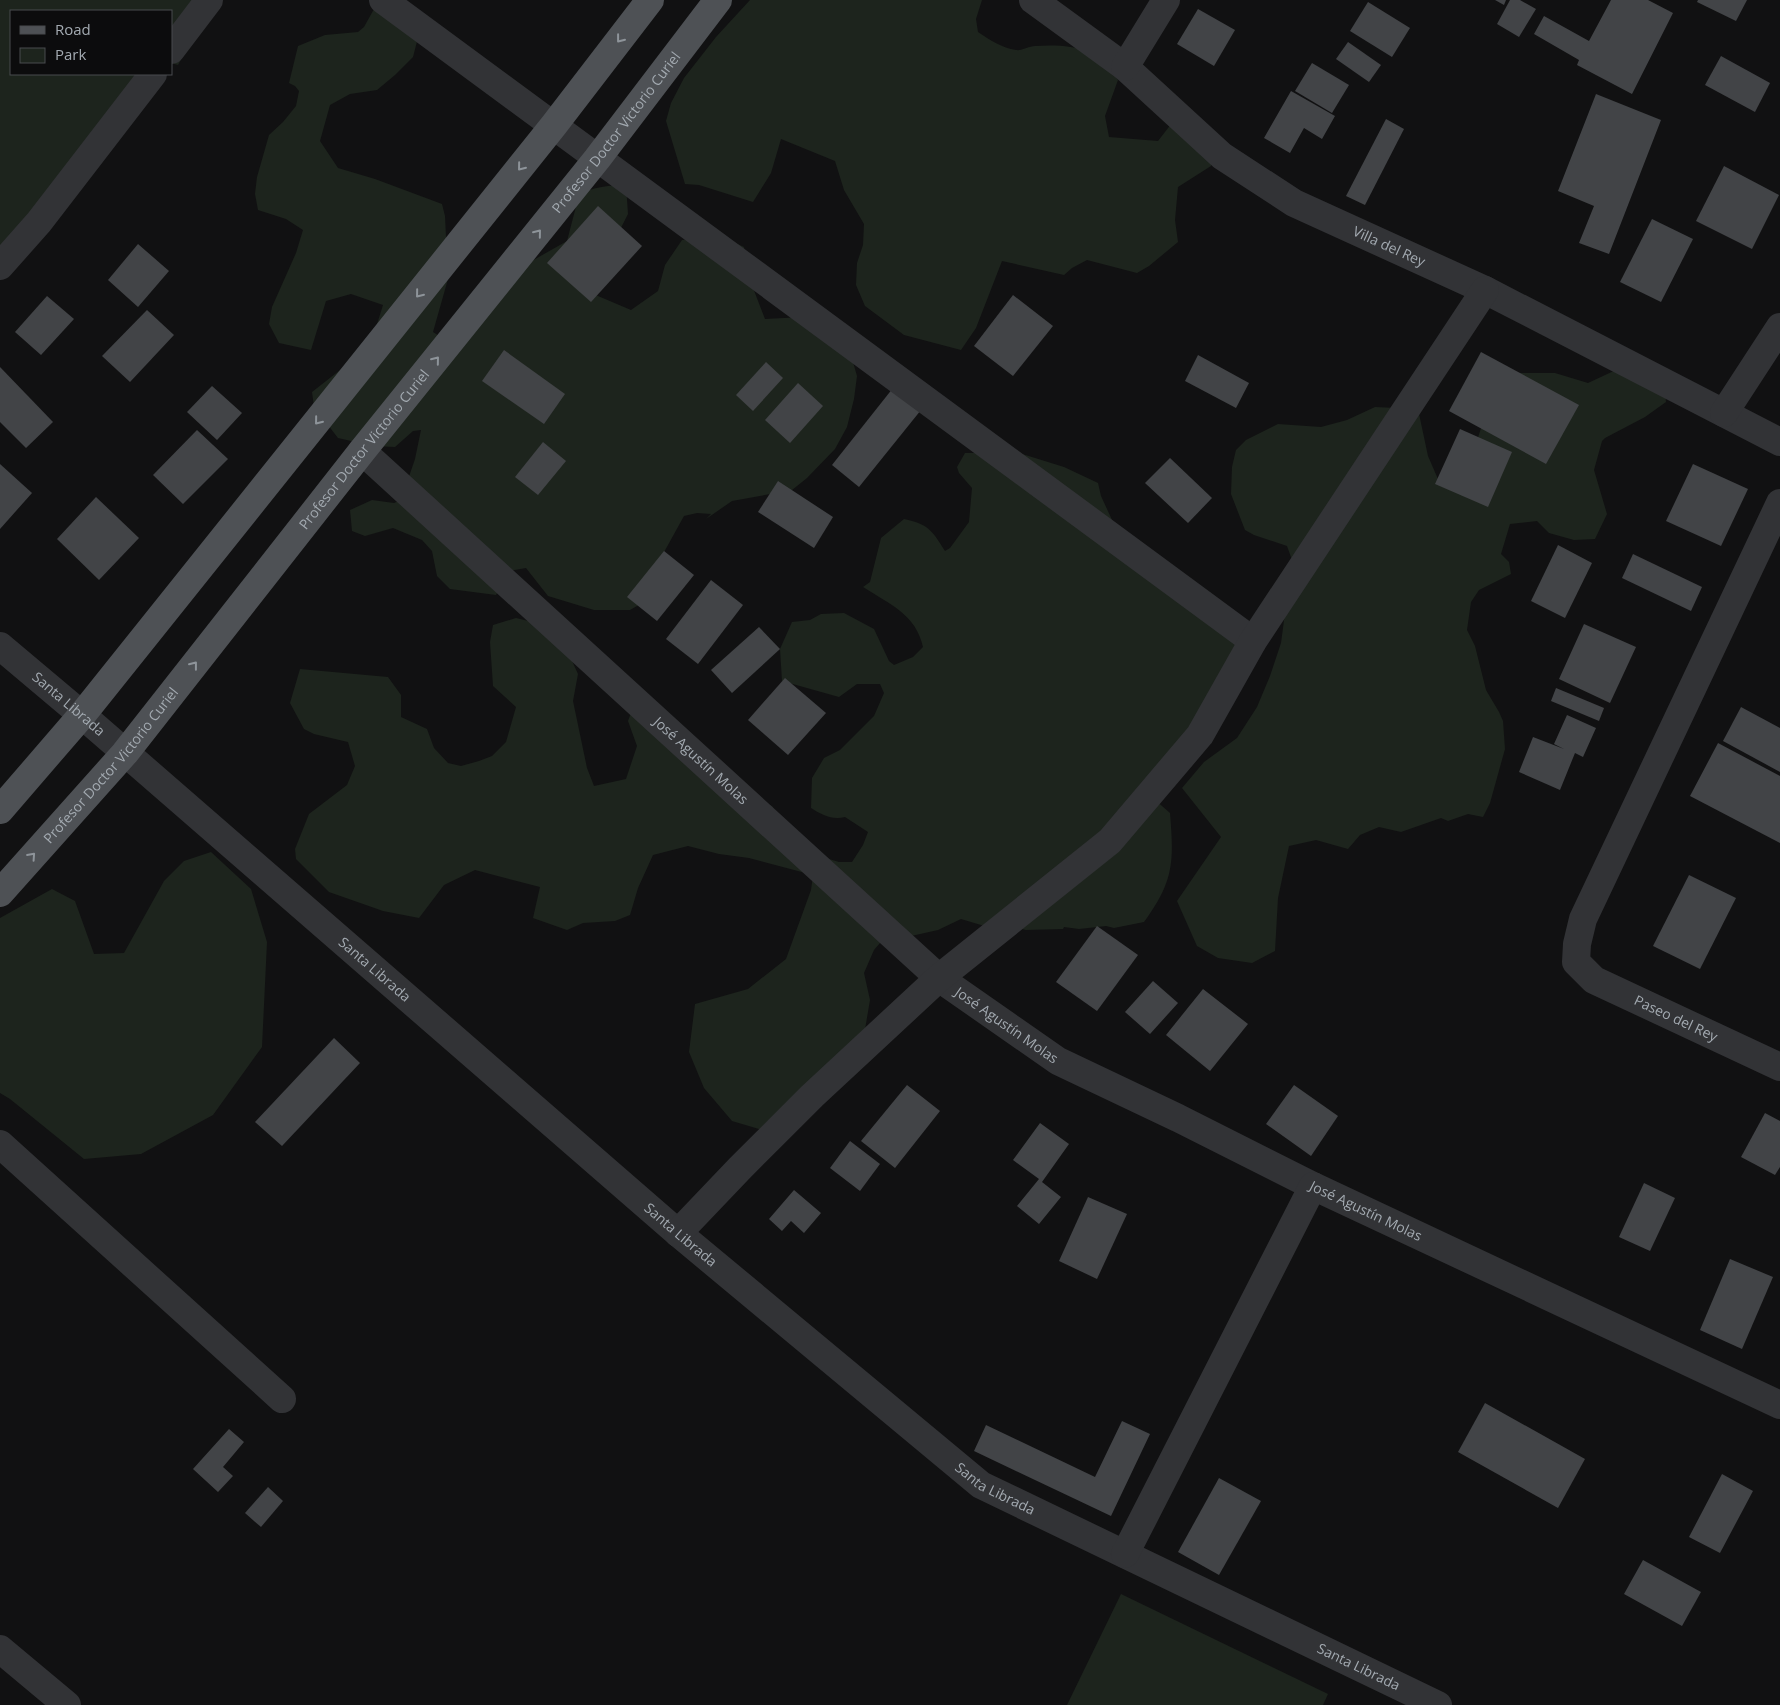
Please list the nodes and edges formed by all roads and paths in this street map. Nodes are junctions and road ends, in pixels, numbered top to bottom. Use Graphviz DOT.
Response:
graph roads {
  1 [pos="209,0"];
  2 [pos="383,0"];
  3 [pos="650,0"];
  4 [pos="718,0"];
  5 [pos="1033,0"];
  6 [pos="1166,0"];
  7 [pos="172,49"];
  8 [pos="1125,67"];
  9 [pos="152,75"];
  10 [pos="554,125"];
  11 [pos="597,159"];
  12 [pos="0,266"];
  13 [pos="1485,290"];
  14 [pos="1780,327"];
  15 [pos="1724,413"];
  16 [pos="1780,442"];
  17 [pos="362,451"];
  18 [pos="1780,503"];
  19 [pos="1254,641"];
  20 [pos="0,646"];
  21 [pos="82,715"];
  22 [pos="125,753"];
  23 [pos="0,810"];
  24 [pos="0,893"];
  25 [pos="939,978"];
  26 [pos="1780,1066"];
  27 [pos="0,1144"];
  28 [pos="1312,1186"];
  29 [pos="678,1234"];
  30 [pos="282,1399"];
  31 [pos="1780,1405"];
  32 [pos="1125,1554"];
  33 [pos="0,1649"];
  34 [pos="67,1705"];
  35 [pos="1438,1705"];
  1 -- 7 [label="street"];
  2 -- 10 [label="street"];
  3 -- 10 [label="main road, one-way"];
  4 -- 11 [label="main road, Profesor Doctor Victorio Curiel"];
  5 -- 8 [label="street, Villa del Rey"];
  6 -- 8 [label="street"];
  8 -- 13 [label="street, Villa del Rey"];
  9 -- 12 [label="street"];
  10 -- 11 [label="street"];
  10 -- 21 [label="main road, one-way"];
  17 -- 11 [label="main road, Profesor Doctor Victorio Curiel, one-way"];
  11 -- 19 [label="street"];
  13 -- 15 [label="street, Villa del Rey"];
  13 -- 19 [label="street"];
  14 -- 15 [label="street"];
  15 -- 16 [label="street, Villa del Rey"];
  22 -- 17 [label="main road, Profesor Doctor Victorio Curiel, one-way"];
  17 -- 25 [label="street, José Agustín Molas"];
  18 -- 26 [label="street, Paseo del Rey"];
  19 -- 25 [label="street"];
  20 -- 21 [label="street, Santa Librada"];
  21 -- 22 [label="street, Santa Librada"];
  21 -- 23 [label="main road"];
  24 -- 22 [label="main road, Profesor Doctor Victorio Curiel, one-way"];
  22 -- 29 [label="street, Santa Librada"];
  25 -- 28 [label="street, José Agustín Molas"];
  25 -- 29 [label="street"];
  27 -- 30 [label="street"];
  28 -- 31 [label="street, José Agustín Molas"];
  28 -- 32 [label="street"];
  29 -- 32 [label="street, Santa Librada"];
  32 -- 35 [label="street, Santa Librada"];
  33 -- 34 [label="street"];
}
